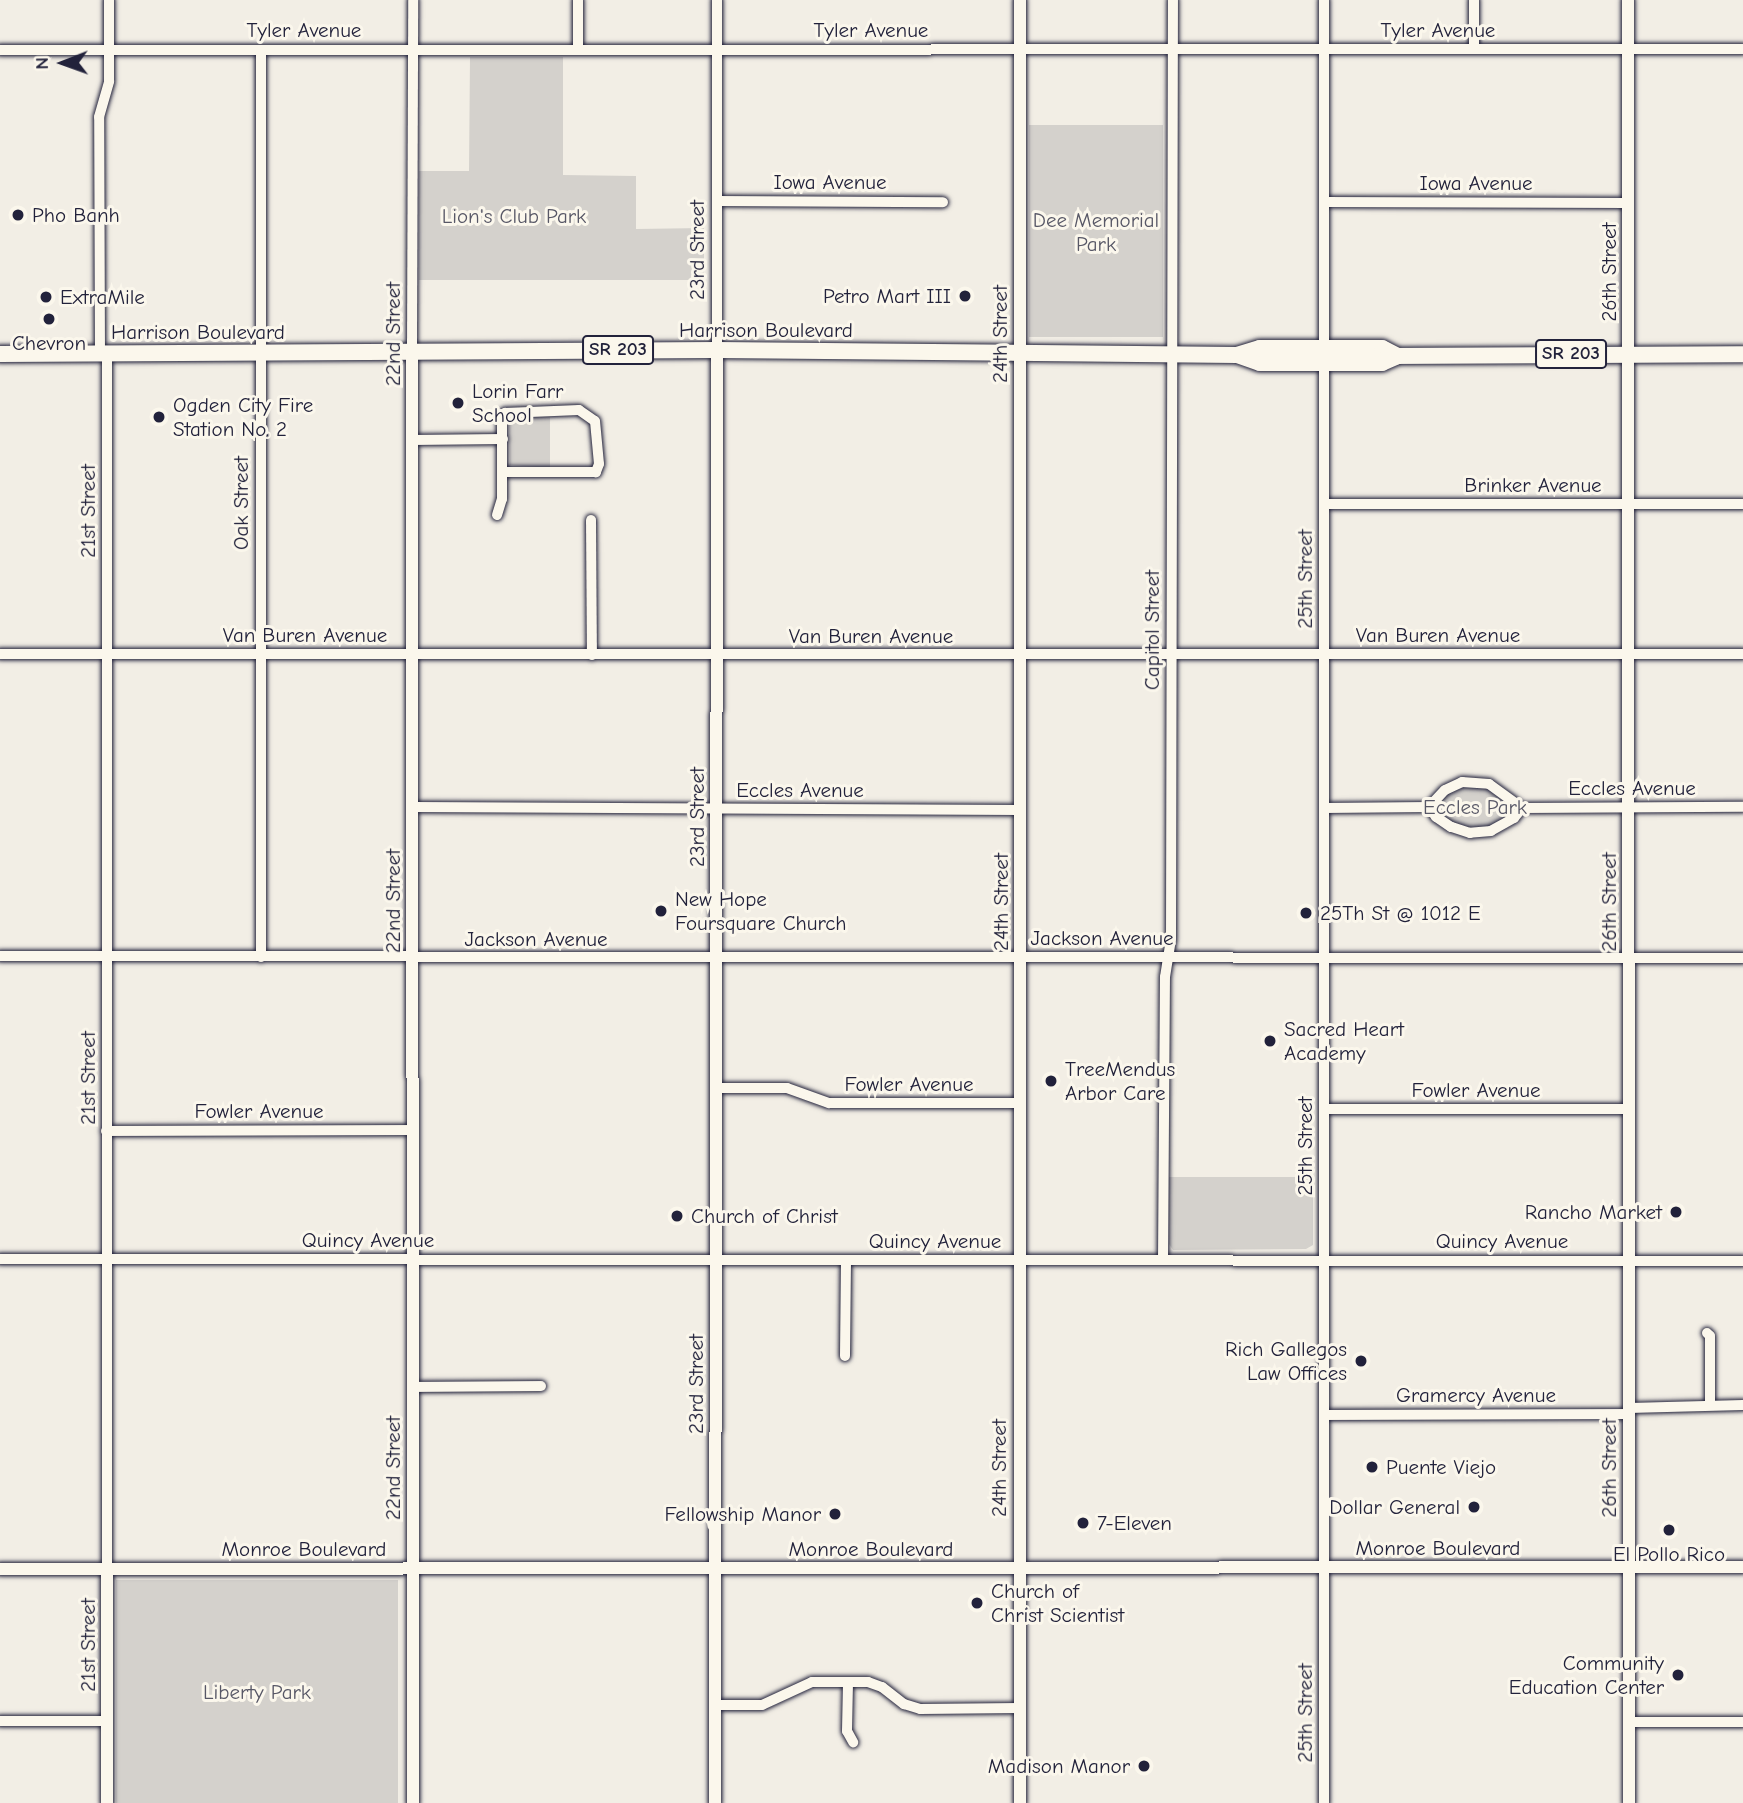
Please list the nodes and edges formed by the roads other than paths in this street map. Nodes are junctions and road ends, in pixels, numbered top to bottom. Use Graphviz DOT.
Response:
graph roads {
  1 [pos="109,0"];
  2 [pos="413,0"];
  3 [pos="578,0"];
  4 [pos="717,0"];
  5 [pos="1020,0"];
  6 [pos="1173,0"];
  7 [pos="1324,0"];
  8 [pos="1474,0"];
  9 [pos="1628,0"];
  10 [pos="578,49"];
  11 [pos="717,49"];
  12 [pos="1020,49"];
  13 [pos="1172,49"];
  14 [pos="1324,49"];
  15 [pos="1474,49"];
  16 [pos="1629,49"];
  17 [pos="1743,49"];
  18 [pos="0,50"];
  19 [pos="109,50"];
  20 [pos="261,50"];
  21 [pos="413,50"];
  22 [pos="717,201"];
  23 [pos="943,202"];
  24 [pos="1324,202"];
  25 [pos="1628,203"];
  26 [pos="717,350"];
  27 [pos="412,351"];
  28 [pos="104,353"];
  29 [pos="261,353"];
  30 [pos="1019,353"];
  31 [pos="1628,353"];
  32 [pos="0,354"];
  33 [pos="1743,354"];
  34 [pos="1171,355"];
  35 [pos="1324,355"];
  36 [pos="503,439"];
  37 [pos="412,440"];
  38 [pos="503,472"];
  39 [pos="1324,504"];
  40 [pos="1628,504"];
  41 [pos="1743,504"];
  42 [pos="497,515"];
  43 [pos="592,520"];
  44 [pos="0,654"];
  45 [pos="108,654"];
  46 [pos="260,654"];
  47 [pos="412,654"];
  48 [pos="1020,654"];
  49 [pos="1324,654"];
  50 [pos="1628,654"];
  51 [pos="1743,654"];
  52 [pos="592,655"];
  53 [pos="715,656"];
  54 [pos="1171,656"];
  55 [pos="412,807"];
  56 [pos="716,807"];
  57 [pos="1429,807"];
  58 [pos="1629,807"];
  59 [pos="1743,807"];
  60 [pos="1324,808"];
  61 [pos="1522,808"];
  62 [pos="1020,810"];
  63 [pos="0,956"];
  64 [pos="107,956"];
  65 [pos="261,957"];
  66 [pos="1020,957"];
  67 [pos="1168,957"];
  68 [pos="1324,957"];
  69 [pos="412,958"];
  70 [pos="1743,958"];
  71 [pos="715,959"];
  72 [pos="1629,959"];
  73 [pos="716,1088"];
  74 [pos="1020,1103"];
  75 [pos="1629,1109"];
  76 [pos="1324,1110"];
  77 [pos="412,1130"];
  78 [pos="106,1131"];
  79 [pos="0,1259"];
  80 [pos="107,1259"];
  81 [pos="413,1259"];
  82 [pos="716,1260"];
  83 [pos="846,1260"];
  84 [pos="1019,1260"];
  85 [pos="1163,1260"];
  86 [pos="1324,1260"];
  87 [pos="1628,1261"];
  88 [pos="1743,1261"];
  89 [pos="1707,1333"];
  90 [pos="845,1356"];
  91 [pos="412,1387"];
  92 [pos="541,1387"];
  93 [pos="1710,1405"];
  94 [pos="1743,1405"];
  95 [pos="1629,1411"];
  96 [pos="1324,1415"];
  97 [pos="1325,1567"];
  98 [pos="1743,1567"];
  99 [pos="412,1568"];
  100 [pos="1018,1568"];
  101 [pos="1629,1568"];
  102 [pos="0,1569"];
  103 [pos="107,1569"];
  104 [pos="715,1569"];
  105 [pos="848,1683"];
  106 [pos="715,1705"];
  107 [pos="1019,1708"];
  108 [pos="0,1721"];
  109 [pos="107,1721"];
  110 [pos="1629,1722"];
  111 [pos="1743,1722"];
  112 [pos="852,1742"];
  113 [pos="107,1803"];
  114 [pos="413,1803"];
  115 [pos="715,1803"];
  116 [pos="1020,1803"];
  117 [pos="1324,1803"];
  118 [pos="1629,1803"];
  1 -- 19 [label="street, 21st Street"];
  2 -- 21 [label="street, 22nd Street"];
  3 -- 10 [label="street"];
  4 -- 11 [label="street, 23rd Street"];
  5 -- 12 [label="street, 24th Street"];
  6 -- 13 [label="street, Capitol Street"];
  7 -- 14 [label="street, 25th Street"];
  8 -- 15 [label="street"];
  9 -- 16 [label="street, 26th Street"];
  10 -- 11 [label="street, Tyler Avenue"];
  10 -- 21 [label="street, Tyler Avenue"];
  11 -- 12 [label="street, Tyler Avenue"];
  11 -- 22 [label="street, 23rd Street"];
  12 -- 13 [label="street, Tyler Avenue"];
  12 -- 30 [label="street, 24th Street"];
  13 -- 14 [label="street, Tyler Avenue"];
  13 -- 34 [label="street, Capitol Street"];
  14 -- 15 [label="street, Tyler Avenue"];
  14 -- 24 [label="street, 25th Street"];
  15 -- 16 [label="street, Tyler Avenue"];
  16 -- 17 [label="street, Tyler Avenue"];
  16 -- 25 [label="street, 26th Street"];
  18 -- 19 [label="street, Tyler Avenue"];
  19 -- 20 [label="street, Tyler Avenue"];
  19 -- 28 [label="street, 21st Street"];
  20 -- 21 [label="street, Tyler Avenue"];
  20 -- 29 [label="street, Oak Street"];
  21 -- 27 [label="street, 22nd Street"];
  22 -- 23 [label="street, Iowa Avenue"];
  22 -- 26 [label="street, 23rd Street"];
  24 -- 25 [label="street, Iowa Avenue"];
  24 -- 35 [label="street, 25th Street"];
  25 -- 31 [label="street, 26th Street"];
  26 -- 27 [label="main road, Harrison Boulevard / SR 203"];
  26 -- 30 [label="main road, Harrison Boulevard / SR 203"];
  26 -- 53 [label="street, 23rd Street"];
  27 -- 29 [label="main road, Harrison Boulevard / SR 203"];
  27 -- 37 [label="street, 22nd Street"];
  28 -- 29 [label="main road, Harrison Boulevard / SR 203"];
  28 -- 32 [label="main road, Harrison Boulevard / SR 203"];
  28 -- 45 [label="street, 21st Street"];
  29 -- 46 [label="street, Oak Street"];
  30 -- 34 [label="main road, Harrison Boulevard / SR 203"];
  30 -- 48 [label="street, 24th Street"];
  31 -- 33 [label="main road, Harrison Boulevard / SR 203"];
  31 -- 35 [label="main road, Harrison Boulevard / SR 203"];
  31 -- 40 [label="street, 26th Street"];
  34 -- 35 [label="main road, Harrison Boulevard / SR 203"];
  34 -- 54 [label="street, Capitol Street"];
  35 -- 39 [label="street, 25th Street"];
  36 -- 37 [label="street"];
  36 -- 38 [label="street"];
  36 -- 38 [label="street"];
  37 -- 47 [label="street, 22nd Street"];
  38 -- 42 [label="street"];
  39 -- 40 [label="street, Brinker Avenue"];
  39 -- 49 [label="street, 25th Street"];
  40 -- 41 [label="street, Brinker Avenue"];
  40 -- 50 [label="street, 26th Street"];
  43 -- 52 [label="street"];
  44 -- 45 [label="street, Van Buren Avenue"];
  45 -- 46 [label="street, Van Buren Avenue"];
  45 -- 64 [label="street, 21st Street"];
  46 -- 47 [label="street, Van Buren Avenue"];
  46 -- 65 [label="street, Oak Street"];
  47 -- 52 [label="street, Van Buren Avenue"];
  47 -- 55 [label="street, 22nd Street"];
  48 -- 53 [label="street, Van Buren Avenue"];
  48 -- 54 [label="street, Van Buren Avenue"];
  48 -- 62 [label="street, 24th Street"];
  49 -- 50 [label="street, Van Buren Avenue"];
  49 -- 54 [label="street, Van Buren Avenue"];
  49 -- 60 [label="street, 25th Street"];
  50 -- 51 [label="street, Van Buren Avenue"];
  50 -- 58 [label="street, 26th Street"];
  52 -- 53 [label="street, Van Buren Avenue"];
  53 -- 56 [label="street, 23rd Street"];
  54 -- 67 [label="street, Capitol Street"];
  55 -- 56 [label="street, Eccles Avenue"];
  55 -- 69 [label="street, 22nd Street"];
  56 -- 62 [label="street, Eccles Avenue"];
  56 -- 71 [label="street, 23rd Street"];
  57 -- 60 [label="street"];
  57 -- 61 [label="street"];
  57 -- 61 [label="street"];
  58 -- 59 [label="street, Eccles Avenue"];
  58 -- 61 [label="street, Eccles Avenue"];
  58 -- 72 [label="street, 26th Street"];
  60 -- 68 [label="street, 25th Street"];
  62 -- 66 [label="street, 24th Street"];
  63 -- 64 [label="street, Jackson Avenue"];
  64 -- 65 [label="street, Jackson Avenue"];
  64 -- 78 [label="street, 21st Street"];
  65 -- 69 [label="street, Jackson Avenue"];
  66 -- 67 [label="street, Jackson Avenue"];
  66 -- 71 [label="street, Jackson Avenue"];
  66 -- 74 [label="street, 24th Street"];
  67 -- 68 [label="street, Jackson Avenue"];
  67 -- 85 [label="street, Capitol Street"];
  68 -- 72 [label="street, Jackson Avenue"];
  68 -- 76 [label="street, 25th Street"];
  69 -- 71 [label="street, Jackson Avenue"];
  69 -- 77 [label="street, 22nd Street"];
  70 -- 72 [label="street, Jackson Avenue"];
  71 -- 73 [label="street, 23rd Street"];
  72 -- 75 [label="street, 26th Street"];
  73 -- 74 [label="street, Fowler Avenue"];
  73 -- 82 [label="street, 23rd Street"];
  74 -- 84 [label="street, 24th Street"];
  75 -- 76 [label="street, Fowler Avenue"];
  75 -- 87 [label="street, 26th Street"];
  76 -- 86 [label="street, 25th Street"];
  77 -- 78 [label="street, Fowler Avenue"];
  77 -- 81 [label="street, 22nd Street"];
  78 -- 80 [label="street, 21st Street"];
  79 -- 80 [label="street, Quincy Avenue"];
  80 -- 81 [label="street, Quincy Avenue"];
  80 -- 103 [label="street, 21st Street"];
  81 -- 82 [label="street, Quincy Avenue"];
  81 -- 91 [label="street, 22nd Street"];
  82 -- 83 [label="street, Quincy Avenue"];
  82 -- 104 [label="street, 23rd Street"];
  83 -- 84 [label="street, Quincy Avenue"];
  83 -- 90 [label="street"];
  84 -- 85 [label="street, Quincy Avenue"];
  84 -- 100 [label="street, 24th Street"];
  85 -- 86 [label="street, Quincy Avenue"];
  86 -- 87 [label="street, Quincy Avenue"];
  86 -- 96 [label="street, 25th Street"];
  87 -- 88 [label="street, Quincy Avenue"];
  87 -- 95 [label="street, 26th Street"];
  89 -- 93 [label="street"];
  91 -- 92 [label="street"];
  91 -- 99 [label="street, 22nd Street"];
  93 -- 94 [label="street, Gramercy Avenue"];
  93 -- 95 [label="street, Gramercy Avenue"];
  95 -- 96 [label="street, Gramercy Avenue"];
  95 -- 101 [label="street, 26th Street"];
  96 -- 97 [label="street, 25th Street"];
  97 -- 100 [label="street, Monroe Boulevard"];
  97 -- 101 [label="street, Monroe Boulevard"];
  97 -- 117 [label="street, 25th Street"];
  98 -- 101 [label="street, Monroe Boulevard"];
  99 -- 103 [label="street, Monroe Boulevard"];
  99 -- 104 [label="street, Monroe Boulevard"];
  99 -- 114 [label="street, 22nd Street"];
  100 -- 104 [label="street, Monroe Boulevard"];
  100 -- 107 [label="street, 24th Street"];
  101 -- 110 [label="street, 26th Street"];
  102 -- 103 [label="street, Monroe Boulevard"];
  103 -- 109 [label="street, 21st Street"];
  104 -- 106 [label="street, 23rd Street"];
  105 -- 106 [label="street"];
  105 -- 107 [label="street"];
  105 -- 112 [label="street"];
  106 -- 115 [label="street, 23rd Street"];
  107 -- 116 [label="street, 24th Street"];
  108 -- 109 [label="street"];
  109 -- 113 [label="street, 21st Street"];
  110 -- 111 [label="street"];
  110 -- 118 [label="street, 26th Street"];
}
